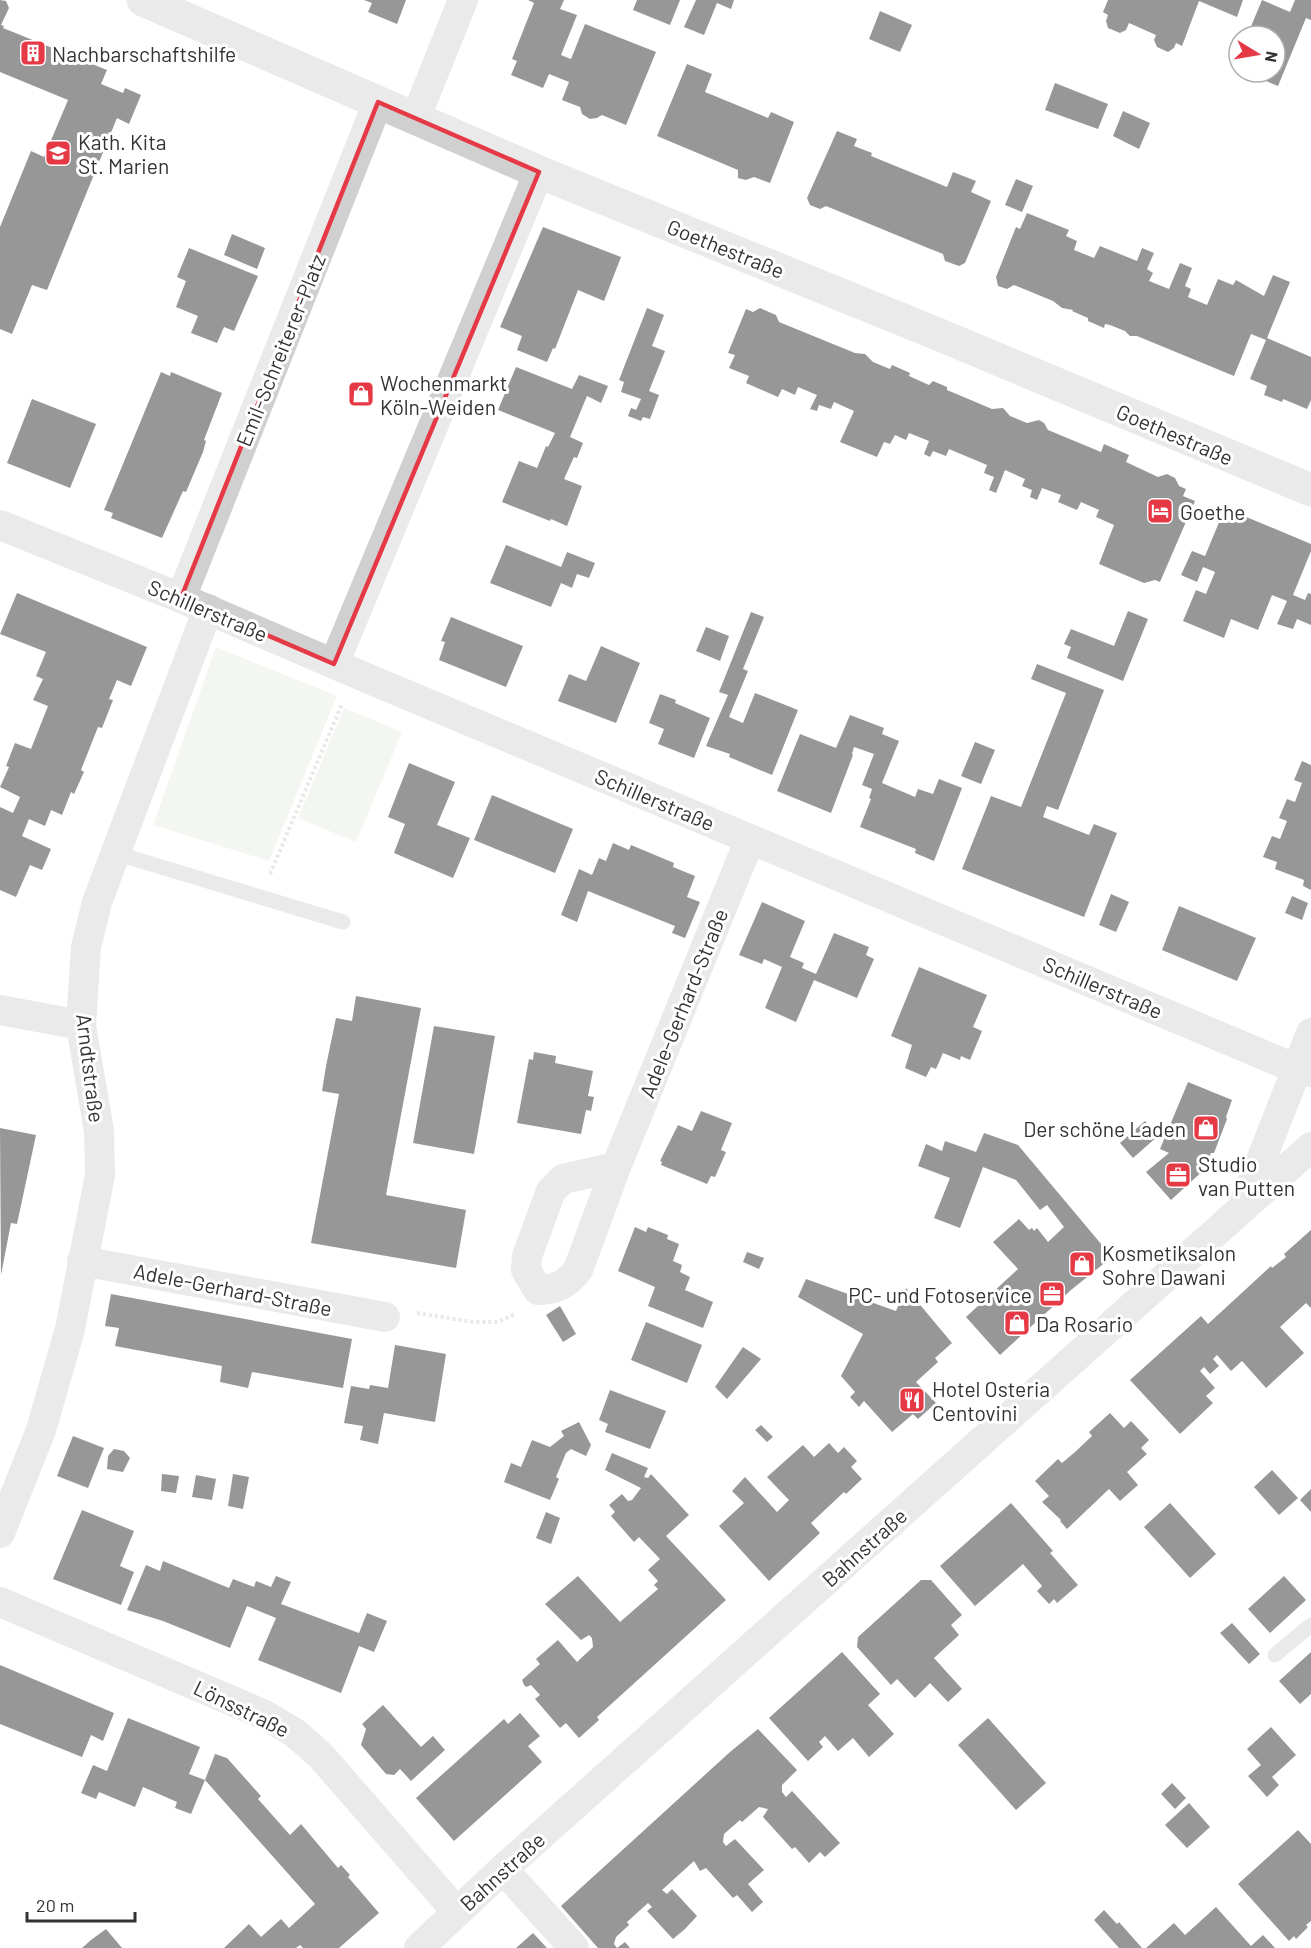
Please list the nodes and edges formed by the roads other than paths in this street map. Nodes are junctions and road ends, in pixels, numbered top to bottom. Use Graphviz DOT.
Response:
graph roads {
  1 [pos="143,0"];
  2 [pos="463,0"];
  3 [pos="378,102"];
  4 [pos="416,117"];
  5 [pos="539,172"];
  6 [pos="1311,490"];
  7 [pos="0,525"];
  8 [pos="195,604"];
  9 [pos="344,668"];
  10 [pos="750,839"];
  11 [pos="115,853"];
  12 [pos="343,922"];
  13 [pos="0,1010"];
  14 [pos="81,1025"];
  15 [pos="1311,1033"];
  16 [pos="1304,1070"];
  17 [pos="1311,1147"];
  18 [pos="616,1167"];
  19 [pos="1241,1210"];
  20 [pos="82,1261"];
  21 [pos="385,1317"];
  22 [pos="0,1533"];
  23 [pos="0,1602"];
  24 [pos="1311,1625"];
  25 [pos="1275,1655"];
  26 [pos="503,1869"];
  27 [pos="457,1912"];
  28 [pos="419,1948"];
  29 [pos="574,1948"];
  1 -- 3 [label="street, Goethestraße"];
  2 -- 4 [label="street"];
  3 -- 4 [label="street, Goethestraße"];
  3 -- 8 [label="street, Emil-Schreiterer-Platz"];
  4 -- 5 [label="street, Goethestraße"];
  5 -- 6 [label="street, Goethestraße"];
  5 -- 9 [label="street"];
  7 -- 8 [label="street, Schillerstraße"];
  8 -- 9 [label="street, Schillerstraße"];
  8 -- 11 [label="street, Arndtstraße"];
  9 -- 10 [label="street, Schillerstraße"];
  10 -- 16 [label="street, Schillerstraße"];
  10 -- 18 [label="street, Adele-Gerhard-Straße"];
  11 -- 12 [label="lane"];
  11 -- 14 [label="street, Arndtstraße"];
  13 -- 14 [label="street"];
  14 -- 20 [label="street, Arndtstraße"];
  15 -- 16 [label="street"];
  16 -- 19 [label="street"];
  17 -- 19 [label="street, Bahnstraße"];
  18 -- 18 [label="street, Adele-Gerhard-Straße"];
  19 -- 26 [label="street, Bahnstraße"];
  20 -- 21 [label="street, Adele-Gerhard-Straße"];
  20 -- 22 [label="street, Arndtstraße"];
  23 -- 27 [label="street, Lönsstraße"];
  24 -- 25 [label="lane"];
  26 -- 27 [label="street, Bahnstraße"];
  26 -- 29 [label="street"];
  27 -- 28 [label="street, Bahnstraße"];
}
